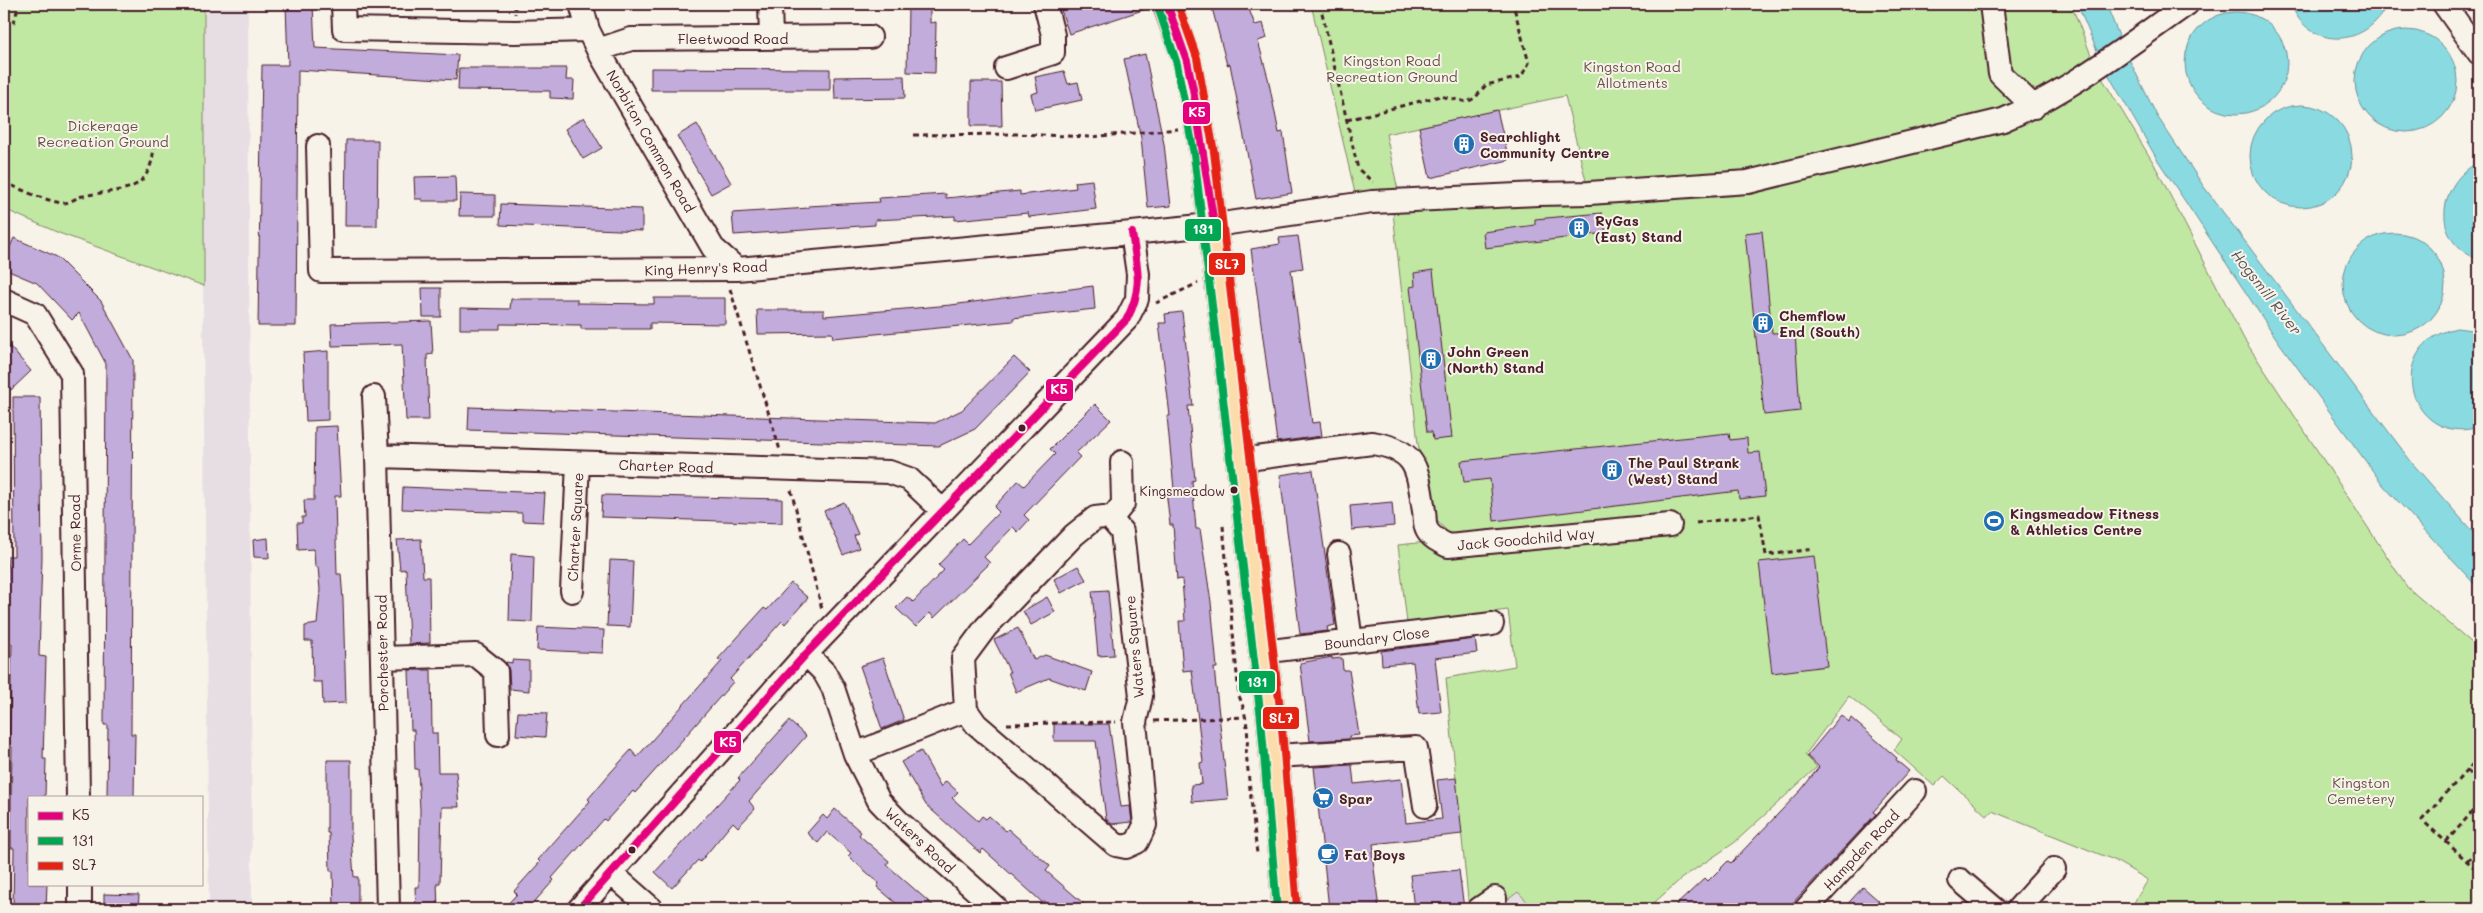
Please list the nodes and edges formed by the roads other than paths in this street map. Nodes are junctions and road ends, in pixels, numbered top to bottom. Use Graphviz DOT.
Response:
graph roads {
  1 [pos="343,4"];
  2 [pos="581,4"];
  3 [pos="770,4"];
  4 [pos="1045,4"];
  5 [pos="1167,4"];
  6 [pos="1991,4"];
  7 [pos="2187,4"];
  8 [pos="2444,4"];
  9 [pos="588,30"];
  10 [pos="870,37"];
  11 [pos="771,38"];
  12 [pos="598,50"];
  13 [pos="2479,53"];
  14 [pos="1006,68"];
  15 [pos="2034,107"];
  16 [pos="318,146"];
  17 [pos="1214,224"];
  18 [pos="1132,233"];
  19 [pos="737,269"];
  20 [pos="4,300"];
  21 [pos="374,397"];
  22 [pos="378,456"];
  23 [pos="1240,460"];
  24 [pos="1122,462"];
  25 [pos="578,463"];
  26 [pos="942,510"];
  27 [pos="1111,519"];
  28 [pos="1670,525"];
  29 [pos="1339,554"];
  30 [pos="572,591"];
  31 [pos="1492,624"];
  32 [pos="1351,641"];
  33 [pos="1262,652"];
  34 [pos="806,654"];
  35 [pos="382,658"];
  36 [pos="971,717"];
  37 [pos="498,735"];
  38 [pos="854,754"];
  39 [pos="1274,756"];
  40 [pos="1916,790"];
  41 [pos="78,796"];
  42 [pos="1425,806"];
  43 [pos="2054,869"];
  44 [pos="611,873"];
  45 [pos="1960,880"];
  46 [pos="80,886"];
  47 [pos="80,909"];
  48 [pos="388,909"];
  49 [pos="579,909"];
  50 [pos="652,909"];
  51 [pos="997,909"];
  52 [pos="1287,909"];
  53 [pos="1806,909"];
  54 [pos="1994,909"];
  55 [pos="2018,909"];
  1 -- 9 [label="street"];
  2 -- 9 [label="street, Norbiton Common Road"];
  3 -- 11 [label="street"];
  4 -- 14 [label="street"];
  5 -- 17 [label="main road"];
  6 -- 15 [label="street"];
  7 -- 15 [label="street, King Henry's Road"];
  8 -- 13 [label="street"];
  9 -- 12 [label="street, Norbiton Common Road"];
  10 -- 11 [label="street, Fleetwood Road"];
  11 -- 12 [label="street, Fleetwood Road"];
  12 -- 19 [label="street, Norbiton Common Road"];
  15 -- 17 [label="street, King Henry's Road"];
  16 -- 19 [label="street, King Henry's Road"];
  17 -- 18 [label="street, King Henry's Road"];
  17 -- 23 [label="main road"];
  18 -- 19 [label="street, King Henry's Road"];
  18 -- 26 [label="street"];
  20 -- 41 [label="street, Orme Road"];
  21 -- 22 [label="street, Porchester Road"];
  22 -- 25 [label="street, Charter Road"];
  22 -- 35 [label="street, Porchester Road"];
  23 -- 28 [label="street, Jack Goodchild Way"];
  23 -- 33 [label="main road"];
  24 -- 27 [label="street"];
  25 -- 26 [label="street, Charter Road"];
  25 -- 30 [label="street, Charter Square"];
  26 -- 34 [label="street"];
  27 -- 36 [label="street"];
  27 -- 36 [label="street, Waters Square"];
  29 -- 32 [label="street"];
  31 -- 32 [label="street, Boundary Close"];
  32 -- 33 [label="street, Boundary Close"];
  33 -- 39 [label="main road"];
  34 -- 38 [label="street, Waters Road"];
  34 -- 44 [label="street"];
  35 -- 37 [label="street"];
  35 -- 48 [label="street, Porchester Road"];
  36 -- 38 [label="street"];
  38 -- 51 [label="street, Waters Road"];
  39 -- 42 [label="street"];
  39 -- 52 [label="main road"];
  40 -- 53 [label="street, Hampden Road"];
  43 -- 55 [label="street"];
  44 -- 49 [label="street"];
  44 -- 50 [label="street"];
  45 -- 54 [label="street"];
  46 -- 47 [label="street"];
}
